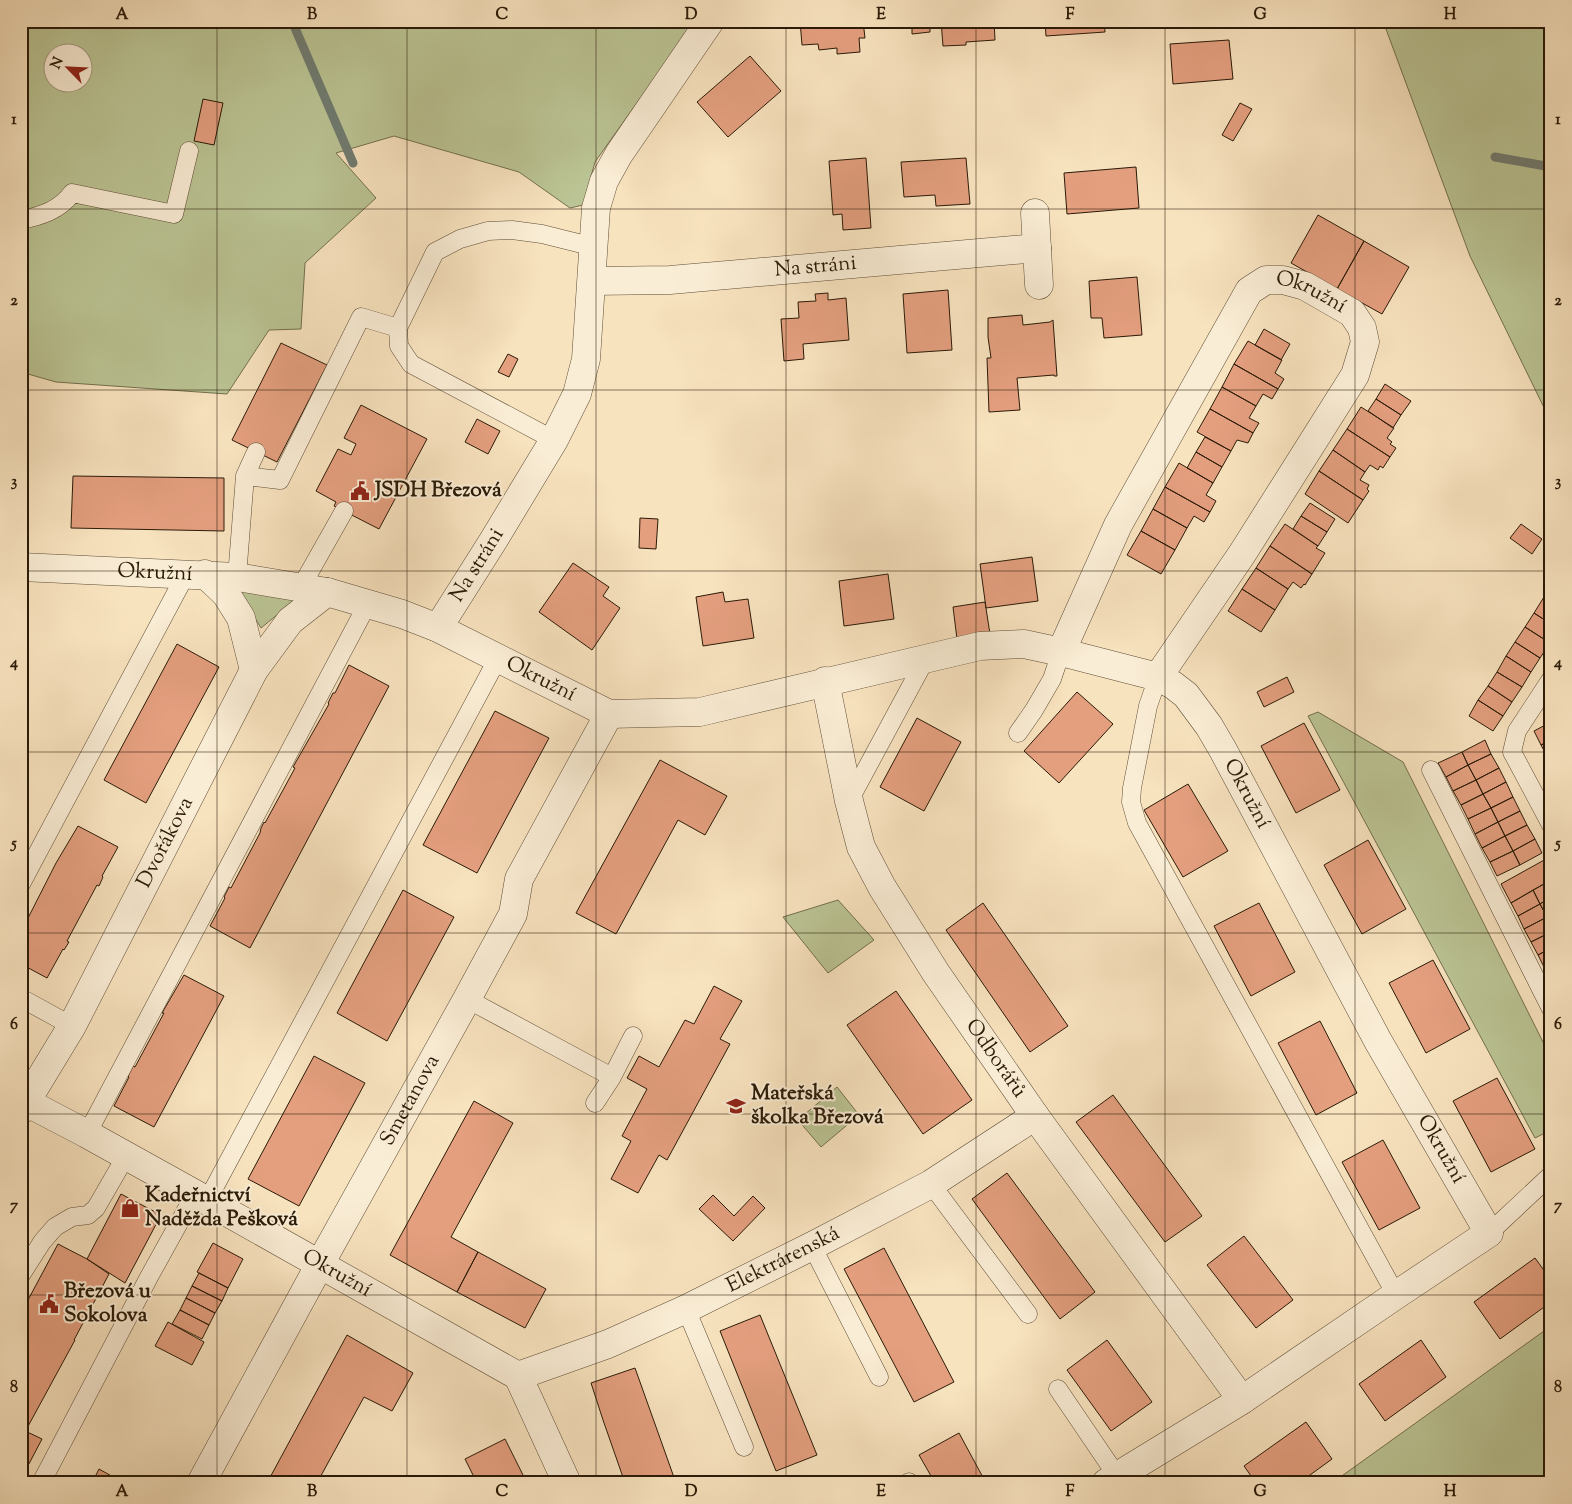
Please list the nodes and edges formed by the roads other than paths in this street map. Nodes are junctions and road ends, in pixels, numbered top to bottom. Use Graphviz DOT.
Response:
graph roads {
  1 [pos="710,21"];
  2 [pos="189,151"];
  3 [pos="1035,213"];
  4 [pos="21,220"];
  5 [pos="594,247"];
  6 [pos="1037,248"];
  7 [pos="592,281"];
  8 [pos="1039,285"];
  9 [pos="398,328"];
  10 [pos="554,440"];
  11 [pos="256,452"];
  12 [pos="245,476"];
  13 [pos="344,511"];
  14 [pos="21,567"];
  15 [pos="196,574"];
  16 [pos="237,577"];
  17 [pos="314,589"];
  18 [pos="368,603"];
  19 [pos="438,628"];
  20 [pos="1061,652"];
  21 [pos="498,658"];
  22 [pos="925,660"];
  23 [pos="254,670"];
  24 [pos="1158,676"];
  25 [pos="1551,679"];
  26 [pos="825,681"];
  27 [pos="609,714"];
  28 [pos="1018,733"];
  29 [pos="1431,770"];
  30 [pos="849,801"];
  31 [pos="1551,825"];
  32 [pos="21,884"];
  33 [pos="21,998"];
  34 [pos="467,999"];
  35 [pos="1551,1009"];
  36 [pos="72,1026"];
  37 [pos="633,1036"];
  38 [pos="612,1077"];
  39 [pos="595,1103"];
  40 [pos="24,1106"];
  41 [pos="1035,1116"];
  42 [pos="86,1134"];
  43 [pos="126,1156"];
  44 [pos="1551,1176"];
  45 [pos="931,1184"];
  46 [pos="201,1197"];
  47 [pos="1489,1233"];
  48 [pos="812,1246"];
  49 [pos="320,1264"];
  50 [pos="21,1275"];
  51 [pos="1396,1295"];
  52 [pos="686,1309"];
  53 [pos="1028,1314"];
  54 [pos="518,1376"];
  55 [pos="879,1377"];
  56 [pos="1058,1389"];
  57 [pos="1242,1400"];
  58 [pos="744,1447"];
  59 [pos="1118,1480"];
  60 [pos="41,1483"];
  61 [pos="202,1483"];
  62 [pos="567,1483"];
  1 -- 5 [label="street, Na stráni"];
  2 -- 4 [label="lane"];
  3 -- 6 [label="street"];
  5 -- 7 [label="street, Na stráni"];
  5 -- 9 [label="lane"];
  6 -- 7 [label="street, Na stráni"];
  6 -- 8 [label="street"];
  7 -- 10 [label="street, Na stráni"];
  9 -- 10 [label="lane"];
  9 -- 12 [label="lane"];
  10 -- 19 [label="street, Na stráni"];
  11 -- 12 [label="lane"];
  12 -- 16 [label="lane"];
  13 -- 17 [label="lane"];
  14 -- 15 [label="street, Okružní"];
  15 -- 16 [label="street, Okružní"];
  15 -- 23 [label="street"];
  15 -- 32 [label="lane"];
  16 -- 17 [label="street, Okružní"];
  17 -- 18 [label="street, Okružní"];
  17 -- 23 [label="street, Dvořákova"];
  18 -- 19 [label="street, Okružní"];
  18 -- 42 [label="lane"];
  19 -- 21 [label="street, Okružní"];
  20 -- 22 [label="street, Okružní"];
  20 -- 24 [label="street, Okružní"];
  20 -- 24 [label="street, Okružní"];
  20 -- 28 [label="lane"];
  21 -- 27 [label="street, Okružní"];
  21 -- 46 [label="lane"];
  22 -- 26 [label="street, Okružní"];
  22 -- 30 [label="lane"];
  23 -- 36 [label="street, Dvořákova"];
  24 -- 47 [label="street, Okružní"];
  24 -- 51 [label="lane"];
  25 -- 31 [label="lane"];
  26 -- 27 [label="street, Okružní"];
  26 -- 30 [label="street, Odborářů"];
  27 -- 34 [label="street, Smetanova"];
  29 -- 35 [label="lane"];
  30 -- 41 [label="street, Odborářů"];
  33 -- 36 [label="lane"];
  34 -- 38 [label="lane"];
  34 -- 49 [label="street, Smetanova"];
  36 -- 40 [label="street, Dvořákova"];
  37 -- 38 [label="lane"];
  38 -- 39 [label="lane"];
  40 -- 42 [label="street, Okružní"];
  41 -- 45 [label="street, Elektrárenská"];
  41 -- 57 [label="street, Odborářů"];
  42 -- 43 [label="street, Okružní"];
  43 -- 46 [label="street, Okružní"];
  43 -- 50 [label="lane"];
  44 -- 47 [label="lane"];
  45 -- 48 [label="street, Elektrárenská"];
  45 -- 53 [label="lane"];
  46 -- 49 [label="street, Okružní"];
  46 -- 60 [label="lane"];
  47 -- 51 [label="street"];
  48 -- 52 [label="street, Elektrárenská"];
  48 -- 55 [label="lane"];
  49 -- 54 [label="street, Okružní"];
  49 -- 61 [label="street, Smetanova"];
  51 -- 57 [label="street"];
  52 -- 54 [label="street, Elektrárenská"];
  52 -- 58 [label="lane"];
  54 -- 62 [label="street"];
  56 -- 59 [label="lane"];
  57 -- 59 [label="street"];
}
